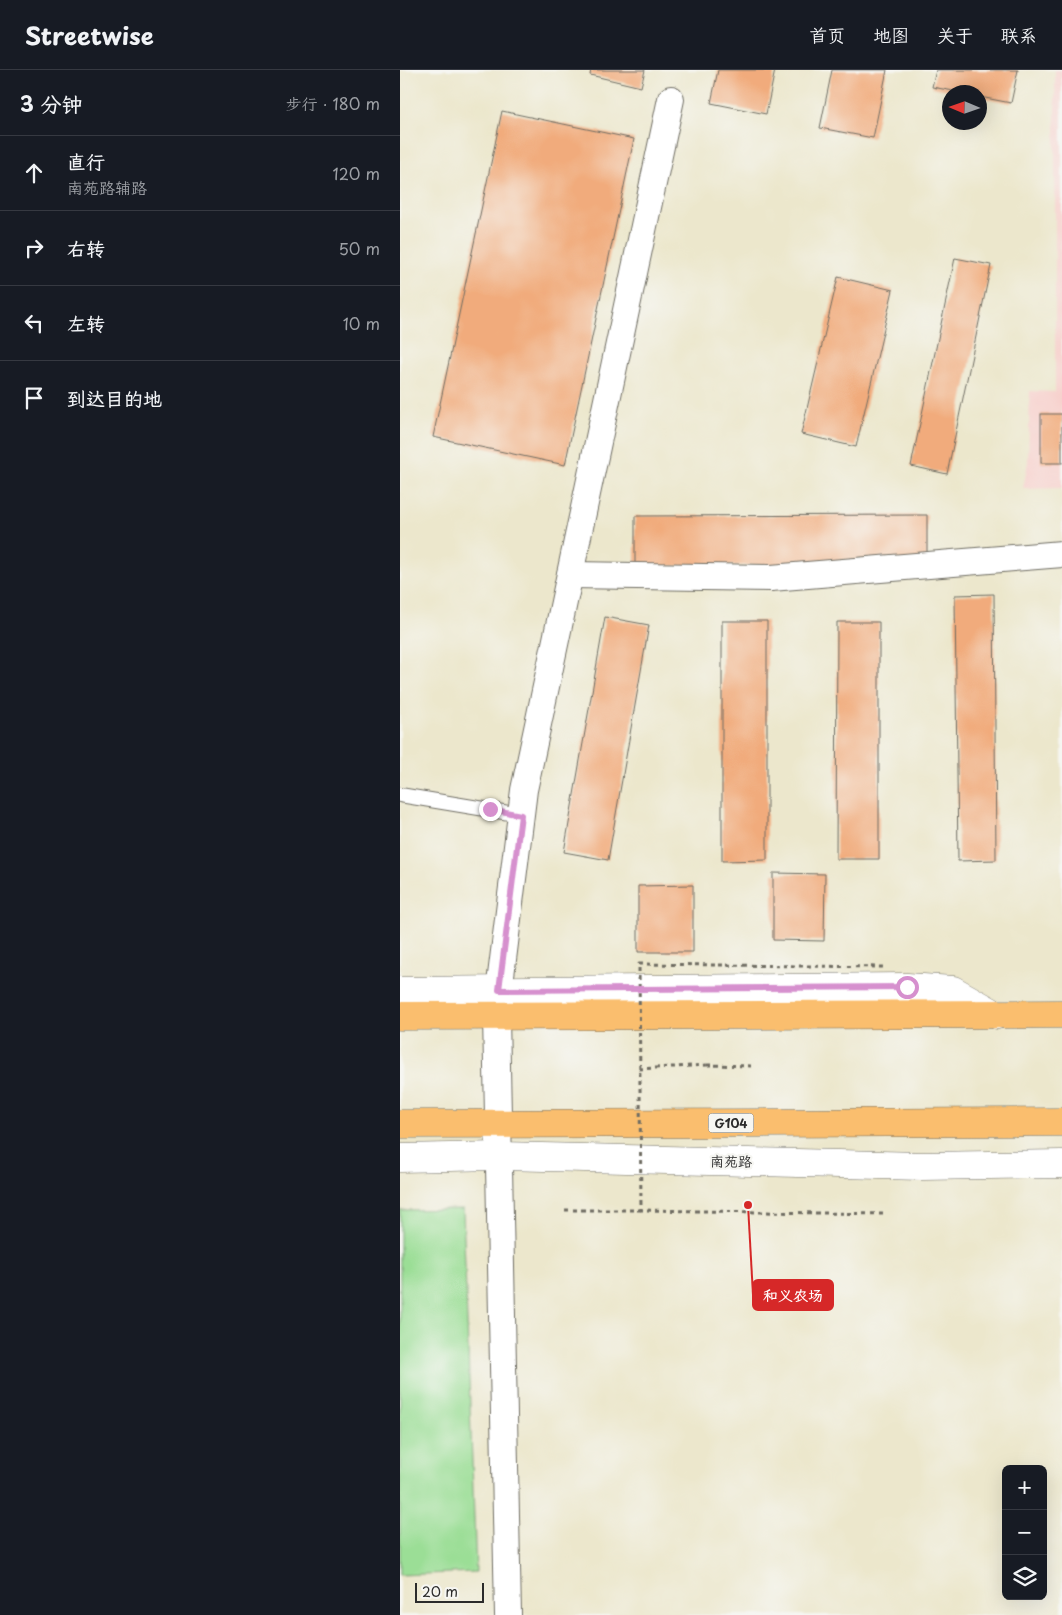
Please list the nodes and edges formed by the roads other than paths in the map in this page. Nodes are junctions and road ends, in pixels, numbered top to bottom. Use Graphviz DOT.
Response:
graph roads {
  1 [pos="671,99"];
  2 [pos="1062,554"];
  3 [pos="570,575"];
  4 [pos="400,796"];
  5 [pos="521,815"];
  6 [pos="400,991"];
  7 [pos="498,1003"];
  8 [pos="1062,1014"];
  9 [pos="400,1016"];
  10 [pos="1062,1122"];
  11 [pos="499,1123"];
  12 [pos="400,1124"];
  13 [pos="499,1156"];
  14 [pos="400,1158"];
  15 [pos="1062,1164"];
  16 [pos="508,1615"];
  1 -- 3 [label="street"];
  2 -- 3 [label="street"];
  3 -- 5 [label="street"];
  4 -- 5 [label="lane"];
  5 -- 7 [label="street"];
  6 -- 7 [label="street"];
  7 -- 8 [label="highway"];
  7 -- 9 [label="highway"];
  7 -- 11 [label="street"];
  10 -- 11 [label="highway, G104"];
  11 -- 12 [label="highway, G104"];
  11 -- 13 [label="street"];
  13 -- 14 [label="street, 南苑路"];
  13 -- 15 [label="street, 南苑路"];
  13 -- 16 [label="street"];
}
